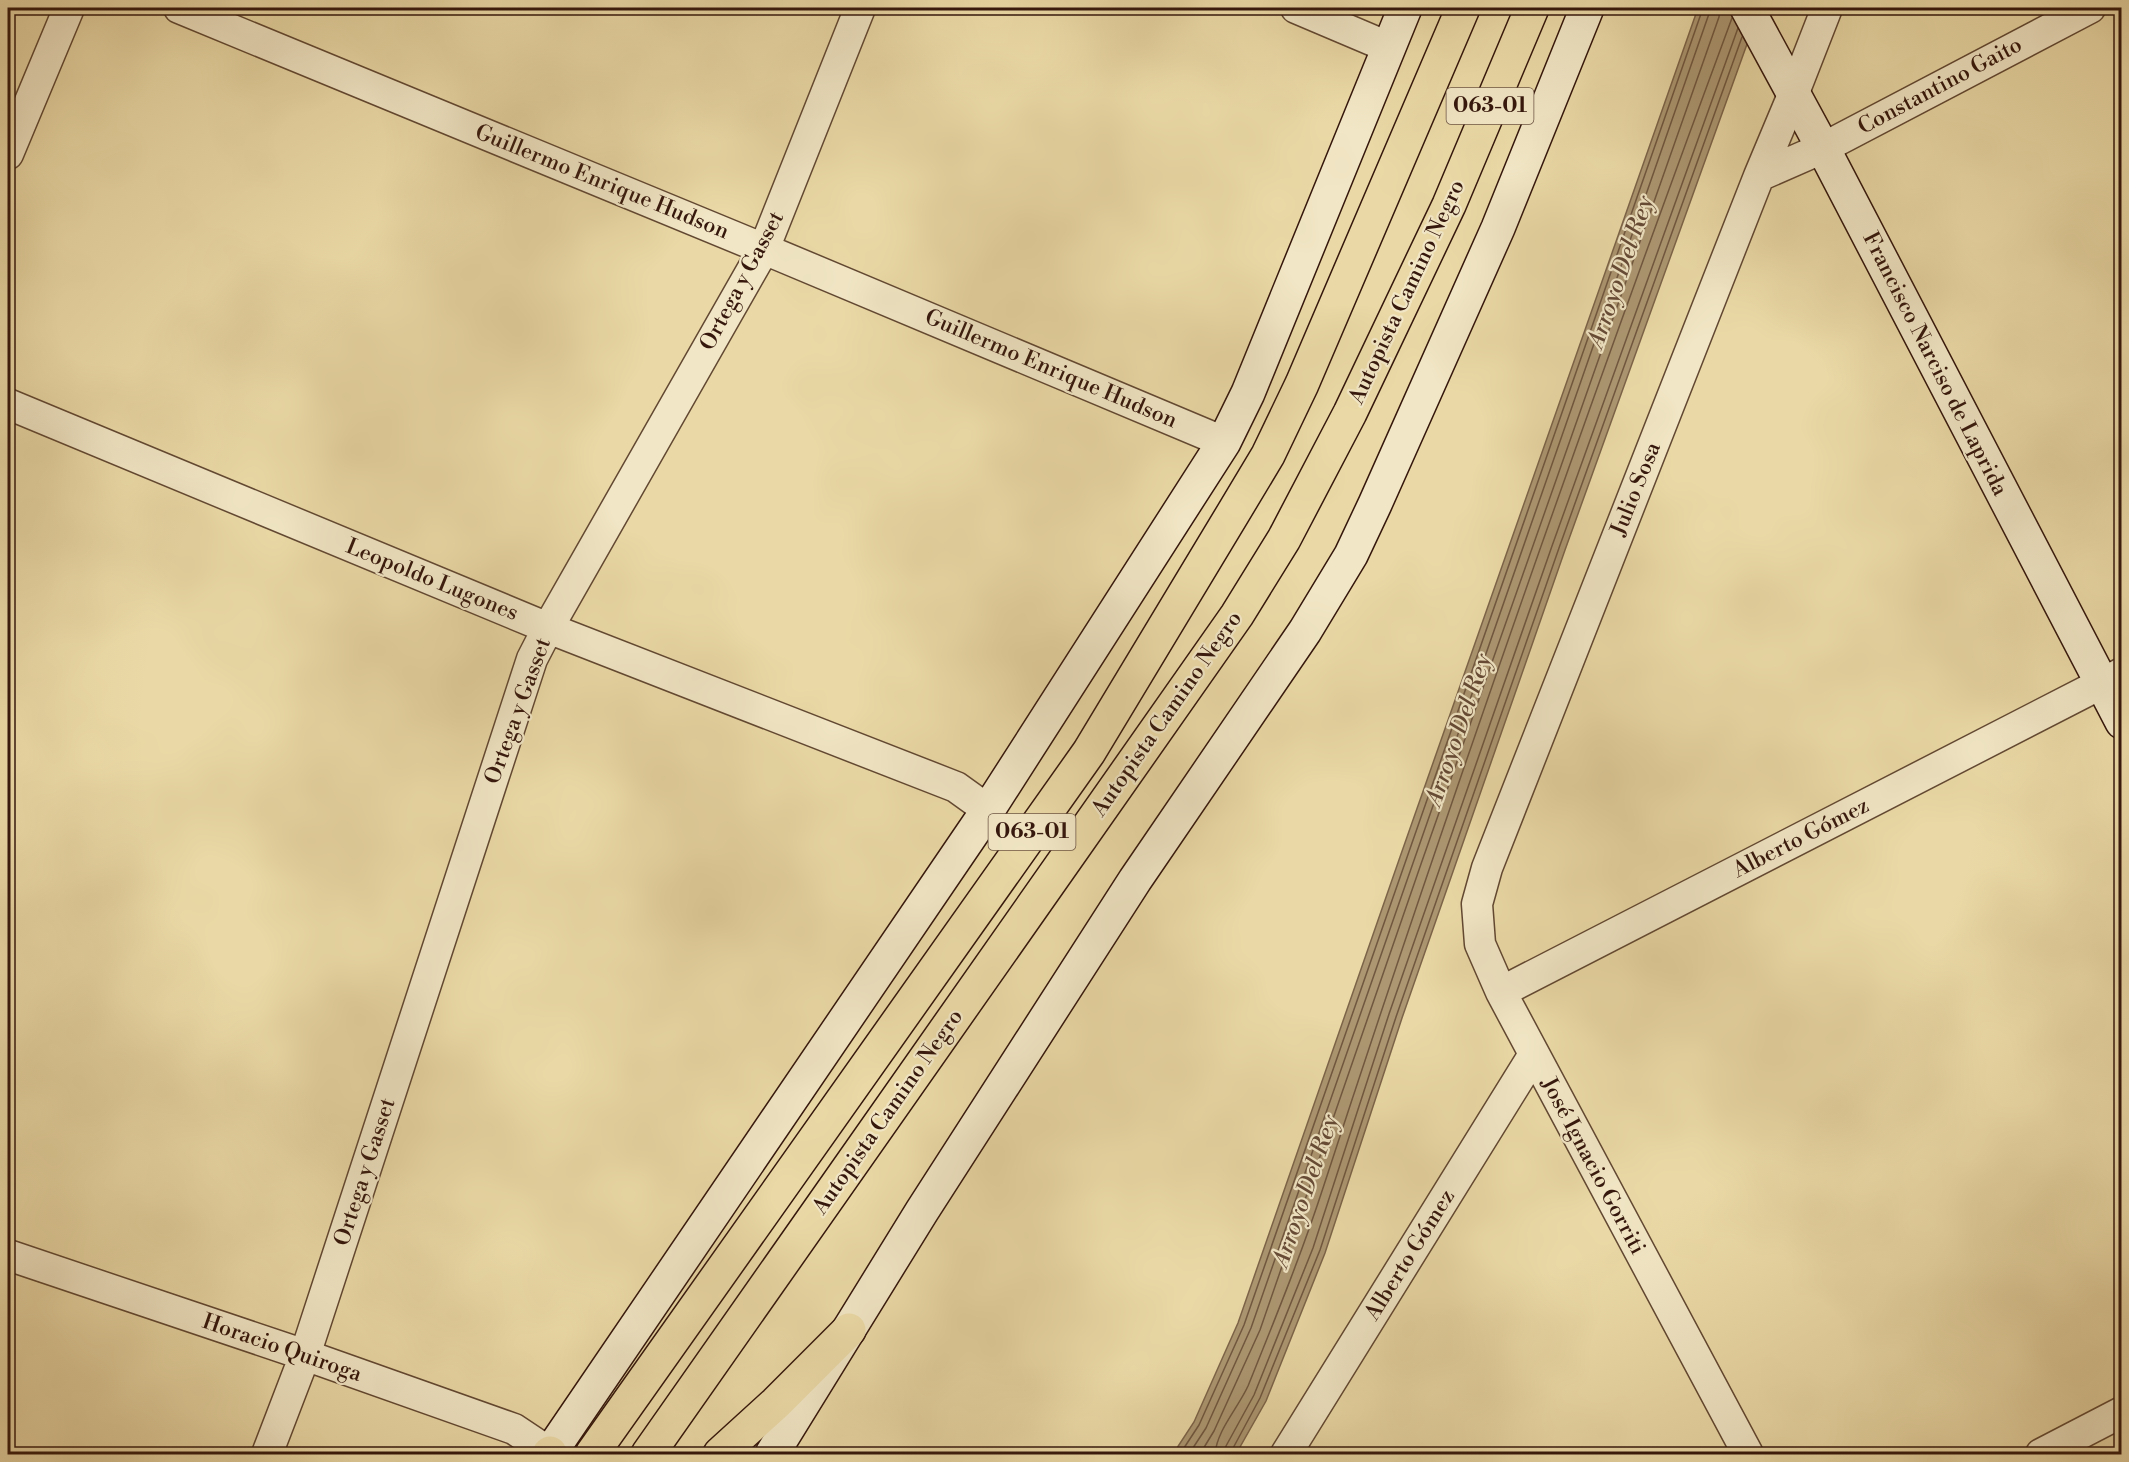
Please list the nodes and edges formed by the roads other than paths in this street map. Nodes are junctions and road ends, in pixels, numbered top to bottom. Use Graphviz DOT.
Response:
graph roads {
  1 [pos="69,8"];
  2 [pos="179,8"];
  3 [pos="860,8"];
  4 [pos="1296,8"];
  5 [pos="1405,8"];
  6 [pos="1463,8"];
  7 [pos="1532,8"];
  8 [pos="1587,8"];
  9 [pos="1747,8"];
  10 [pos="1827,8"];
  11 [pos="2090,8"];
  12 [pos="1388,47"];
  13 [pos="1793,95"];
  14 [pos="1823,148"];
  15 [pos="8,154"];
  16 [pos="1759,176"];
  17 [pos="764,249"];
  18 [pos="8,404"];
  19 [pos="1224,442"];
  20 [pos="548,628"];
  21 [pos="2111,678"];
  22 [pos="2121,722"];
  23 [pos="988,810"];
  24 [pos="1486,868"];
  25 [pos="1500,992"];
  26 [pos="1533,1056"];
  27 [pos="8,1255"];
  28 [pos="849,1330"];
  29 [pos="305,1355"];
  30 [pos="2121,1412"];
  31 [pos="549,1454"];
  32 [pos="267,1455"];
  33 [pos="592,1455"];
  34 [pos="648,1455"];
  35 [pos="720,1455"];
  36 [pos="772,1455"];
  37 [pos="1286,1455"];
  38 [pos="1748,1455"];
  39 [pos="2040,1455"];
  1 -- 15 [label="street"];
  2 -- 17 [label="street, Guillermo Enrique Hudson"];
  3 -- 17 [label="street, Ortega y Gasset"];
  4 -- 12 [label="street"];
  5 -- 12 [label="street"];
  6 -- 33 [label="highway, Autopista Camino Negro / 063-01"];
  7 -- 34 [label="highway, Autopista Camino Negro / 063-01"];
  8 -- 28 [label="street"];
  9 -- 13 [label="street, Francisco Narciso de Laprida"];
  10 -- 13 [label="street, Julio Sosa"];
  11 -- 14 [label="street, Constantino Gaito"];
  12 -- 19 [label="street"];
  13 -- 14 [label="street, Francisco Narciso de Laprida"];
  13 -- 16 [label="street, Julio Sosa"];
  14 -- 16 [label="street"];
  14 -- 21 [label="street, Francisco Narciso de Laprida"];
  16 -- 24 [label="street, Julio Sosa"];
  17 -- 19 [label="street, Guillermo Enrique Hudson"];
  17 -- 20 [label="street, Ortega y Gasset"];
  18 -- 20 [label="street, Leopoldo Lugones"];
  19 -- 23 [label="street"];
  20 -- 23 [label="street, Leopoldo Lugones"];
  20 -- 29 [label="street, Ortega y Gasset"];
  21 -- 22 [label="street, Francisco Narciso de Laprida"];
  21 -- 25 [label="street, Alberto Gómez"];
  23 -- 31 [label="street"];
  24 -- 25 [label="street, José Ignacio Gorriti"];
  25 -- 26 [label="street, José Ignacio Gorriti"];
  26 -- 37 [label="street, Alberto Gómez"];
  26 -- 38 [label="street, José Ignacio Gorriti"];
  27 -- 29 [label="street, Horacio Quiroga"];
  28 -- 35 [label="highway"];
  28 -- 36 [label="street"];
  29 -- 31 [label="street, Horacio Quiroga"];
  29 -- 32 [label="street, Ortega y Gasset"];
  30 -- 39 [label="street"];
}
